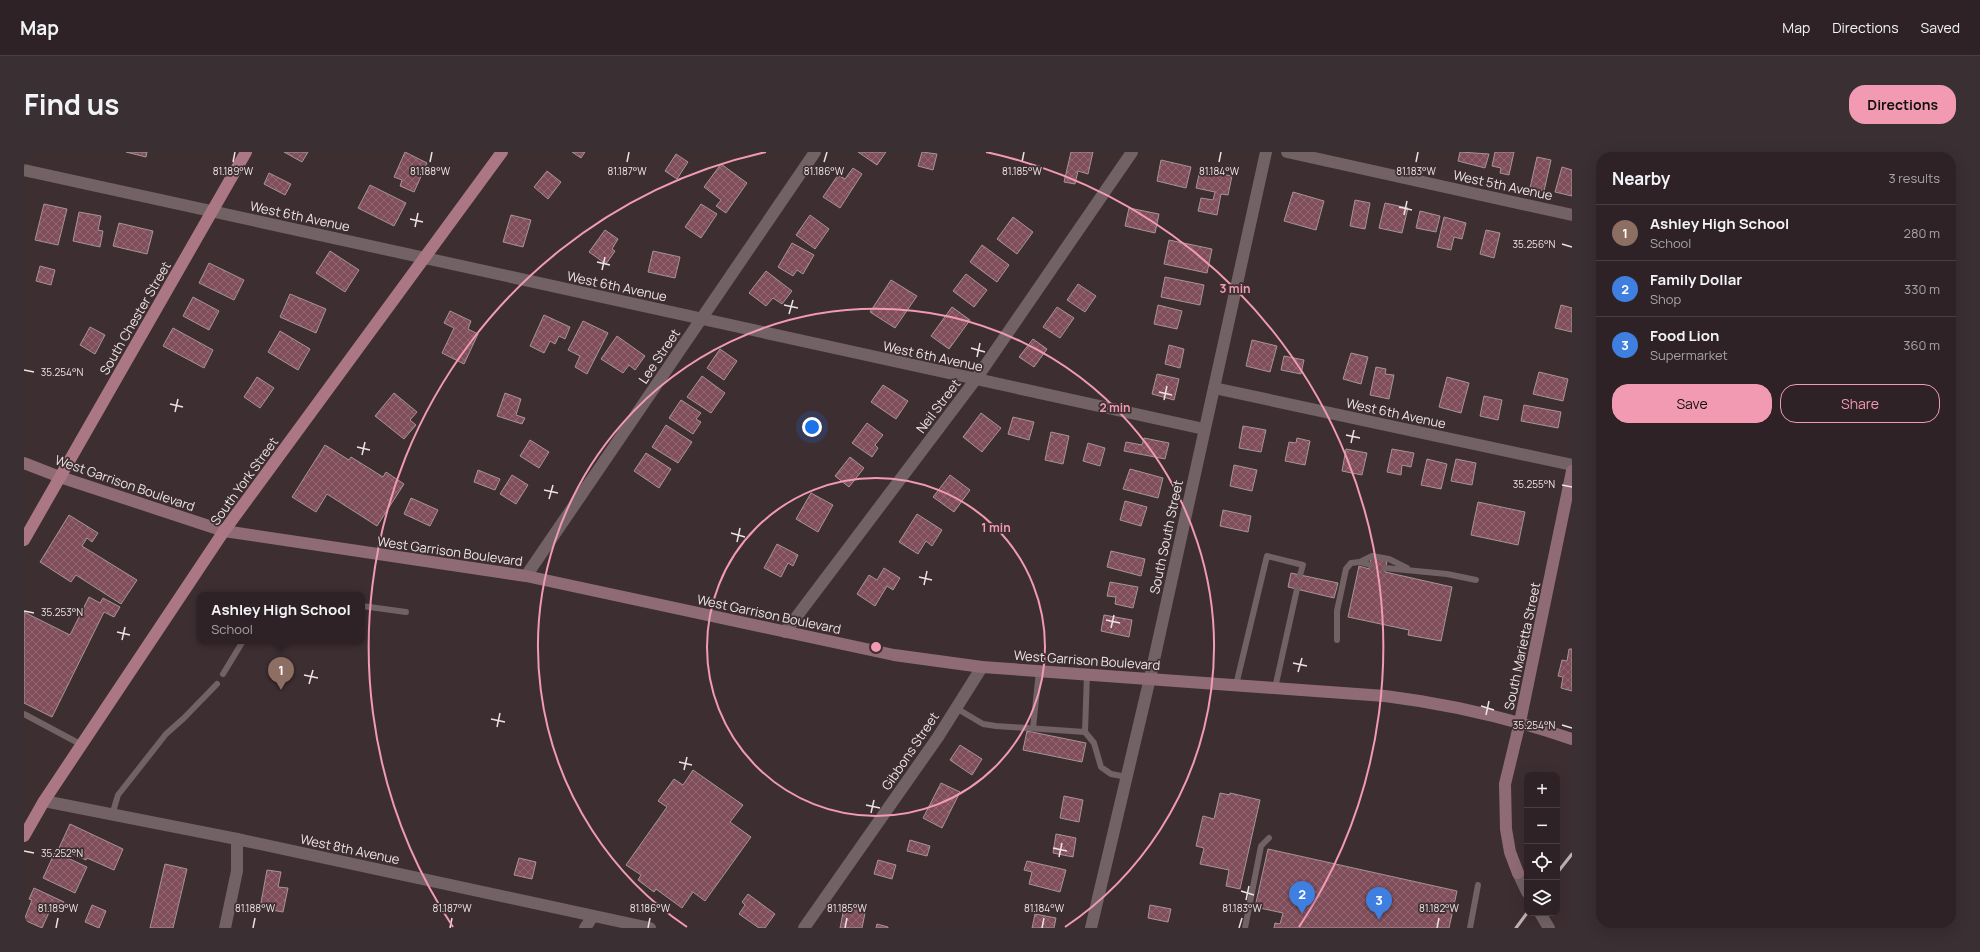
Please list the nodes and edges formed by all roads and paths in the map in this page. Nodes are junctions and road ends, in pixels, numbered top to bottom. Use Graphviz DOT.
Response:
graph roads {
  1 [pos="246,152"];
  2 [pos="502,152"];
  3 [pos="815,152"];
  4 [pos="1132,152"];
  5 [pos="1266,152"];
  6 [pos="1287,152"];
  7 [pos="24,170"];
  8 [pos="212,211"];
  9 [pos="1572,215"];
  10 [pos="425,258"];
  11 [pos="702,319"];
  12 [pos="976,379"];
  13 [pos="1214,388"];
  14 [pos="1204,429"];
  15 [pos="24,463"];
  16 [pos="1572,465"];
  17 [pos="1572,471"];
  18 [pos="60,477"];
  19 [pos="224,531"];
  20 [pos="24,540"];
  21 [pos="1360,562"];
  22 [pos="1370,565"];
  23 [pos="1386,568"];
  24 [pos="1410,570"];
  25 [pos="1300,575"];
  26 [pos="526,576"];
  27 [pos="1476,580"];
  28 [pos="1297,589"];
  29 [pos="365,606"];
  30 [pos="406,612"];
  31 [pos="785,632"];
  32 [pos="1337,640"];
  33 [pos="241,644"];
  34 [pos="982,667"];
  35 [pos="1039,670"];
  36 [pos="224,674"];
  37 [pos="1087,674"];
  38 [pos="1150,678"];
  39 [pos="217,684"];
  40 [pos="1236,685"];
  41 [pos="1275,688"];
  42 [pos="956,708"];
  43 [pos="24,714"];
  44 [pos="1520,722"];
  45 [pos="1033,728"];
  46 [pos="1085,732"];
  47 [pos="1572,739"];
  48 [pos="82,745"];
  49 [pos="1127,777"];
  50 [pos="44,801"];
  51 [pos="112,814"];
  52 [pos="24,836"];
  53 [pos="1268,838"];
  54 [pos="237,839"];
  55 [pos="1518,873"];
  56 [pos="1478,884"];
  57 [pos="1524,886"];
  58 [pos="593,916"];
  59 [pos="1542,916"];
  60 [pos="225,928"];
  61 [pos="585,928"];
  62 [pos="650,928"];
  63 [pos="804,928"];
  64 [pos="1091,928"];
  65 [pos="1245,928"];
  66 [pos="1470,928"];
  67 [pos="1549,928"];
  1 -- 8 [label="main road, South Chester Street"];
  2 -- 10 [label="main road, South York Street"];
  3 -- 11 [label="street, Lee Street"];
  4 -- 12 [label="street, Neil Street"];
  5 -- 13 [label="street, South South Street"];
  6 -- 9 [label="street, West 5th Avenue"];
  7 -- 8 [label="street, West 6th Avenue"];
  8 -- 10 [label="street, West 6th Avenue"];
  8 -- 18 [label="main road, South Chester Street"];
  10 -- 11 [label="street, West 6th Avenue"];
  10 -- 19 [label="main road, South York Street"];
  11 -- 12 [label="street, West 6th Avenue"];
  11 -- 26 [label="street, Lee Street"];
  12 -- 14 [label="street, West 6th Avenue"];
  12 -- 31 [label="street, Neil Street"];
  13 -- 14 [label="street, South South Street"];
  13 -- 16 [label="street, West 6th Avenue"];
  14 -- 38 [label="street, South South Street"];
  15 -- 18 [label="main road, West Garrison Boulevard"];
  17 -- 44 [label="main road, South Marietta Street"];
  18 -- 19 [label="main road, West Garrison Boulevard"];
  18 -- 20 [label="main road, South Chester Street"];
  19 -- 26 [label="main road, West Garrison Boulevard"];
  19 -- 48 [label="main road, South York Street"];
  21 -- 22 [label="lane"];
  21 -- 24 [label="lane"];
  21 -- 32 [label="lane"];
  23 -- 24 [label="lane"];
  24 -- 27 [label="lane"];
  25 -- 40 [label="lane"];
  26 -- 31 [label="main road, West Garrison Boulevard"];
  28 -- 41 [label="lane"];
  29 -- 30 [label="lane"];
  31 -- 34 [label="main road, West Garrison Boulevard"];
  33 -- 36 [label="lane"];
  34 -- 35 [label="main road, West Garrison Boulevard"];
  34 -- 42 [label="street, Gibbons Street"];
  35 -- 37 [label="main road, West Garrison Boulevard"];
  35 -- 45 [label="lane"];
  37 -- 38 [label="main road, West Garrison Boulevard"];
  37 -- 46 [label="lane"];
  38 -- 40 [label="main road, West Garrison Boulevard"];
  38 -- 49 [label="street, South South Street"];
  39 -- 51 [label="lane"];
  40 -- 41 [label="main road, West Garrison Boulevard"];
  41 -- 44 [label="main road, West Garrison Boulevard"];
  42 -- 45 [label="lane"];
  42 -- 63 [label="street, Gibbons Street"];
  43 -- 48 [label="lane"];
  44 -- 47 [label="main road, West Garrison Boulevard"];
  44 -- 55 [label="main road, South Marietta Street"];
  45 -- 46 [label="lane"];
  46 -- 49 [label="lane"];
  48 -- 50 [label="main road, South York Street"];
  49 -- 64 [label="street, South South Street"];
  50 -- 51 [label="street, West 8th Avenue"];
  50 -- 52 [label="main road, South York Street"];
  51 -- 54 [label="street, West 8th Avenue"];
  53 -- 65 [label="lane"];
  54 -- 58 [label="street, West 8th Avenue"];
  54 -- 60 [label="street"];
  55 -- 57 [label="street"];
  56 -- 66 [label="lane"];
  58 -- 61 [label="street"];
  58 -- 62 [label="street, West 8th Avenue"];
  59 -- 67 [label="street"];
}
